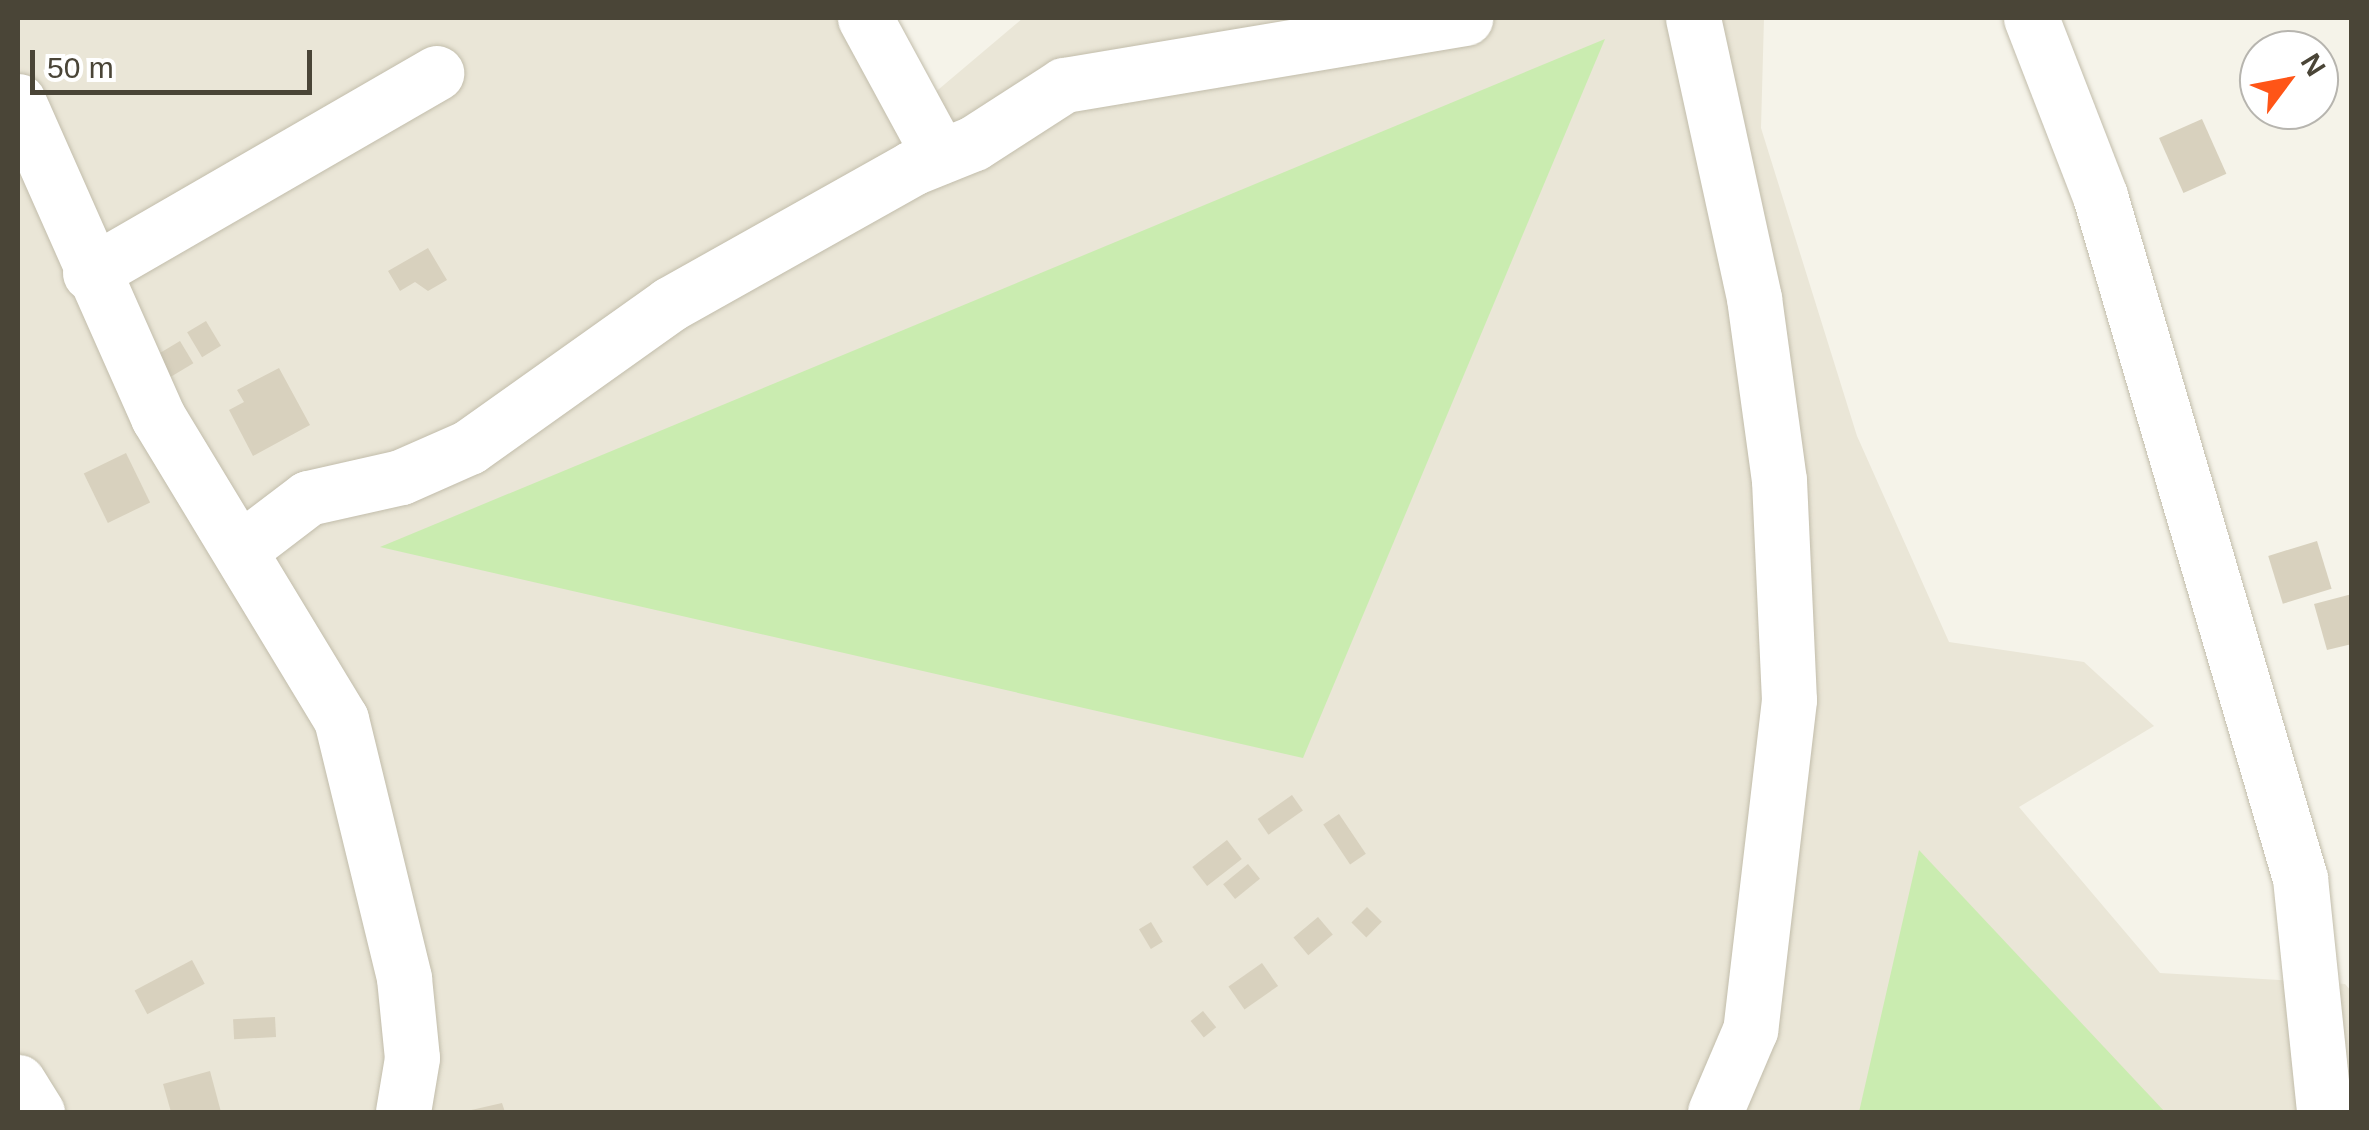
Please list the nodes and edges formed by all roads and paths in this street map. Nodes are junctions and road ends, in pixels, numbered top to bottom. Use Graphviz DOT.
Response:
graph roads {
  1 [pos="864,18"];
  2 [pos="1465,18"];
  3 [pos="1693,18"];
  4 [pos="2030,18"];
  5 [pos="436,73"];
  6 [pos="18,101"];
  7 [pos="940,156"];
  8 [pos="90,273"];
  9 [pos="241,549"];
  10 [pos="18,1082"];
  11 [pos="2308,1102"];
  12 [pos="36,1112"];
  13 [pos="403,1112"];
  14 [pos="1715,1112"];
  1 -- 7 [label="street"];
  2 -- 7 [label="street"];
  3 -- 14 [label="street"];
  4 -- 11 [label="street"];
  5 -- 8 [label="street"];
  6 -- 8 [label="street"];
  7 -- 9 [label="street"];
  8 -- 9 [label="street"];
  9 -- 13 [label="street"];
  10 -- 12 [label="street"];
}
